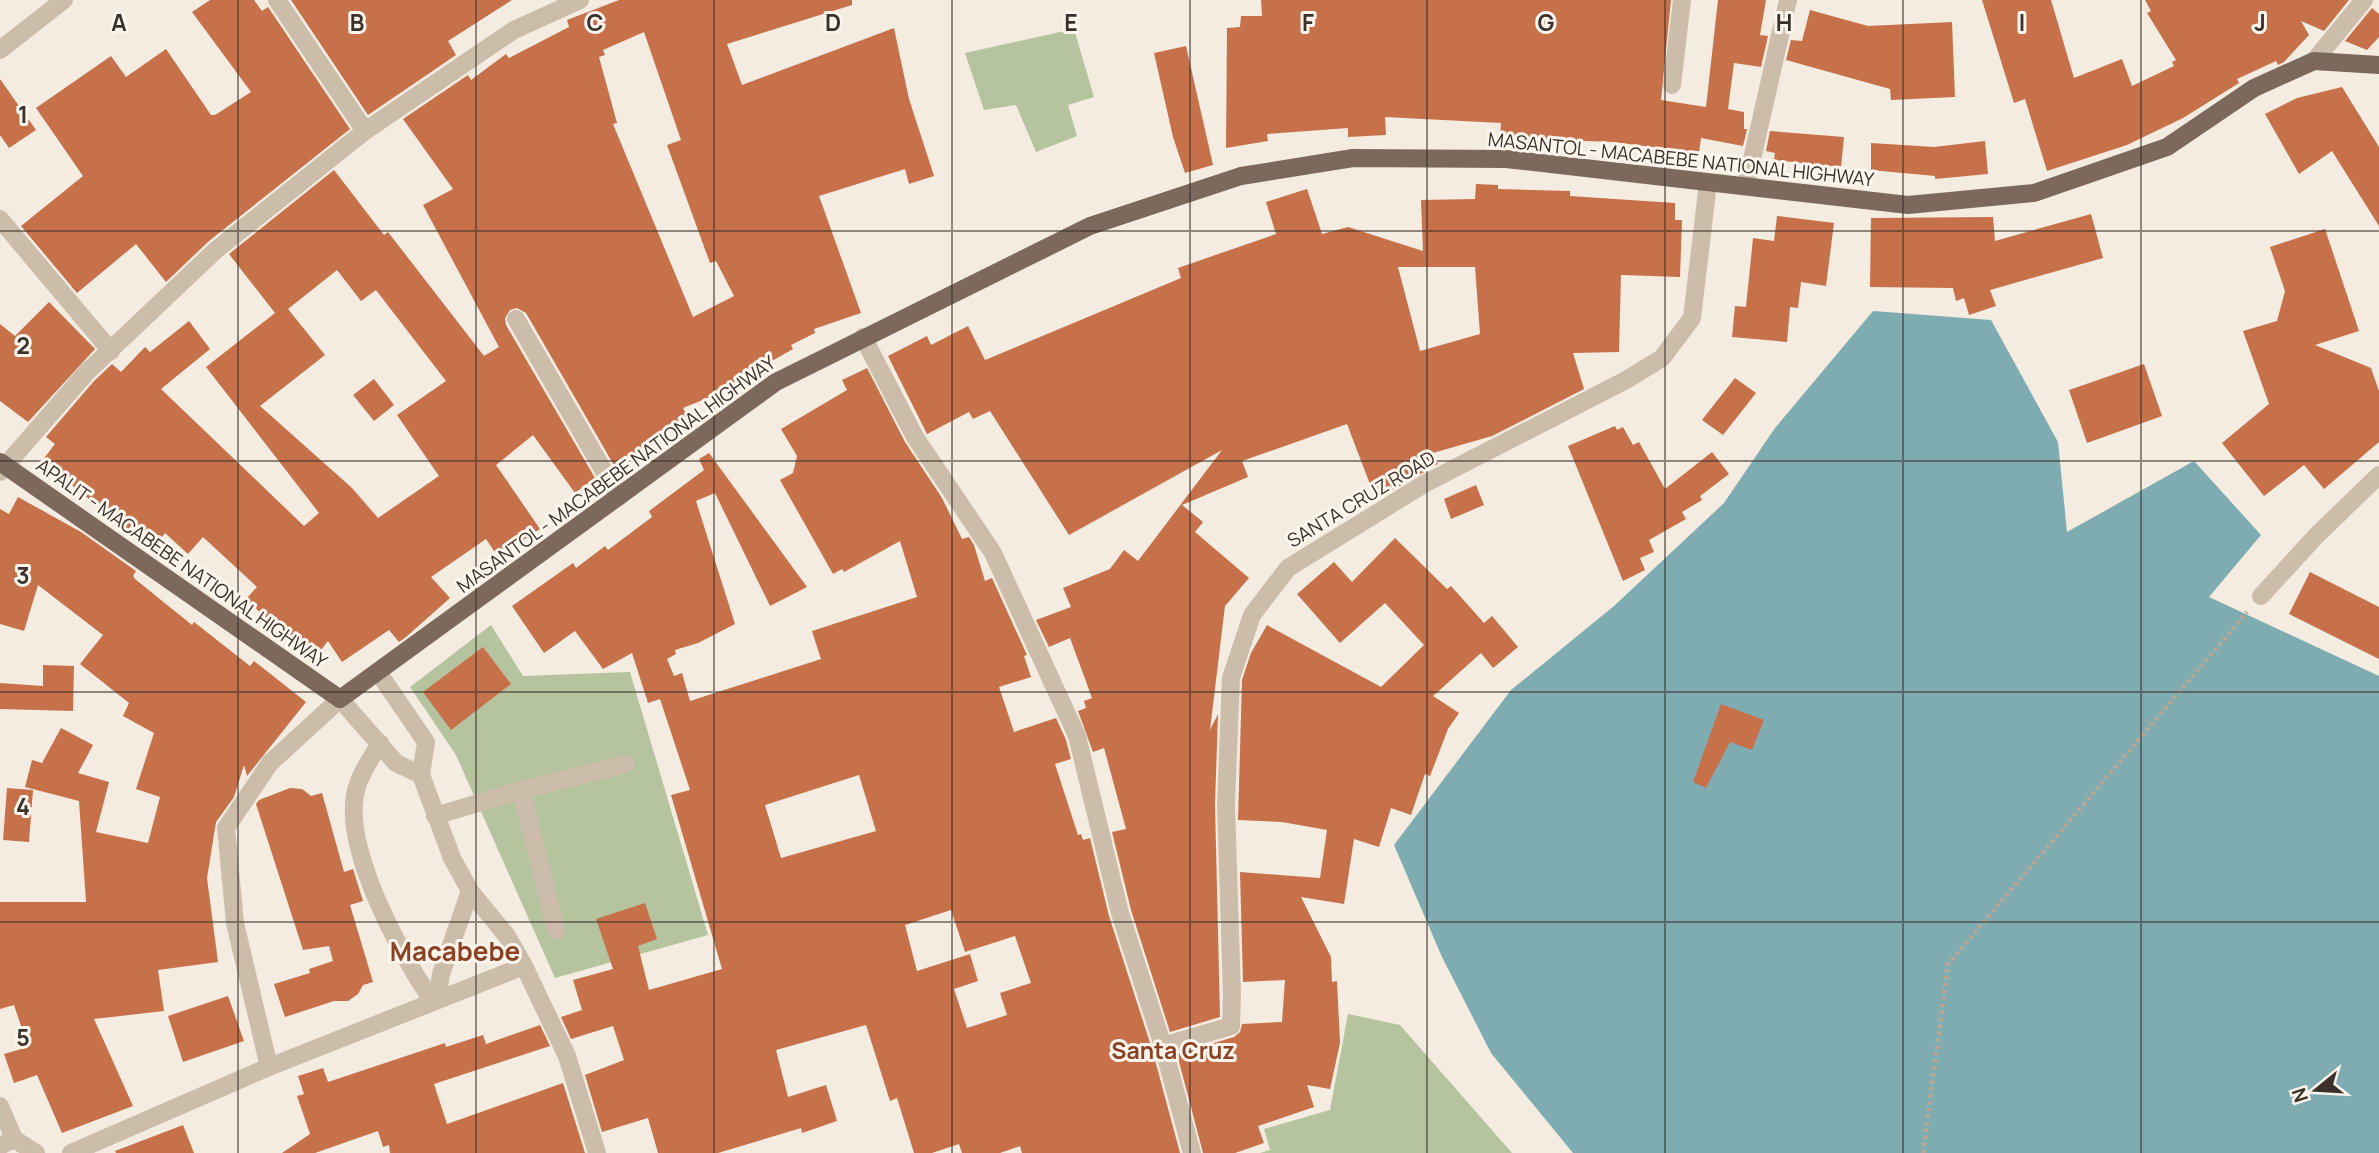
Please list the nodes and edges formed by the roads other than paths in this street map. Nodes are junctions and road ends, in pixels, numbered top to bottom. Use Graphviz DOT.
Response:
graph roads {
  1 [pos="64,0"];
  2 [pos="276,0"];
  3 [pos="580,0"];
  4 [pos="1682,0"];
  5 [pos="1788,0"];
  6 [pos="2364,0"];
  7 [pos="0,50"];
  8 [pos="2314,61"];
  9 [pos="2379,65"];
  10 [pos="1672,85"];
  11 [pos="365,131"];
  12 [pos="1708,183"];
  13 [pos="1746,186"];
  14 [pos="0,219"];
  15 [pos="516,319"];
  16 [pos="863,337"];
  17 [pos="111,351"];
  18 [pos="2,466"];
  19 [pos="2379,475"];
  20 [pos="619,497"];
  21 [pos="2261,596"];
  22 [pos="378,672"];
  23 [pos="340,699"];
  24 [pos="380,744"];
  25 [pos="626,764"];
  26 [pos="421,775"];
  27 [pos="521,790"];
  28 [pos="435,816"];
  29 [pos="470,891"];
  30 [pos="556,930"];
  31 [pos="524,966"];
  32 [pos="435,1001"];
  33 [pos="1163,1046"];
  34 [pos="269,1067"];
  35 [pos="0,1106"];
  36 [pos="7,1142"];
  37 [pos="36,1153"];
  38 [pos="71,1153"];
  39 [pos="597,1153"];
  40 [pos="1192,1153"];
  1 -- 7 [label="street"];
  2 -- 11 [label="street"];
  3 -- 11 [label="street"];
  4 -- 10 [label="street"];
  5 -- 13 [label="street"];
  6 -- 8 [label="street"];
  8 -- 9 [label="main road, MASANTOL - MACABEBE NATIONAL HIGHWAY"];
  8 -- 13 [label="main road, MASANTOL - MACABEBE NATIONAL HIGHWAY"];
  11 -- 17 [label="street"];
  12 -- 13 [label="main road, MASANTOL - MACABEBE NATIONAL HIGHWAY"];
  12 -- 16 [label="main road, MASANTOL - MACABEBE NATIONAL HIGHWAY"];
  12 -- 33 [label="street, SANTA CRUZ ROAD"];
  14 -- 17 [label="street"];
  15 -- 20 [label="street"];
  16 -- 20 [label="main road, MASANTOL - MACABEBE NATIONAL HIGHWAY"];
  16 -- 33 [label="street"];
  17 -- 18 [label="street"];
  18 -- 23 [label="main road, APALIT - MACABEBE NATIONAL HIGHWAY"];
  19 -- 21 [label="street"];
  20 -- 22 [label="main road, MASANTOL - MACABEBE NATIONAL HIGHWAY"];
  22 -- 23 [label="main road, MASANTOL - MACABEBE NATIONAL HIGHWAY"];
  22 -- 26 [label="street"];
  23 -- 24 [label="street"];
  23 -- 34 [label="street"];
  24 -- 26 [label="street"];
  24 -- 32 [label="street"];
  25 -- 27 [label="street"];
  26 -- 28 [label="street"];
  27 -- 28 [label="street"];
  27 -- 30 [label="street"];
  28 -- 29 [label="street"];
  29 -- 31 [label="street"];
  29 -- 32 [label="street"];
  31 -- 32 [label="street"];
  31 -- 39 [label="street"];
  32 -- 34 [label="street"];
  33 -- 40 [label="street"];
  34 -- 38 [label="street"];
  35 -- 36 [label="street"];
  36 -- 37 [label="street"];
}
